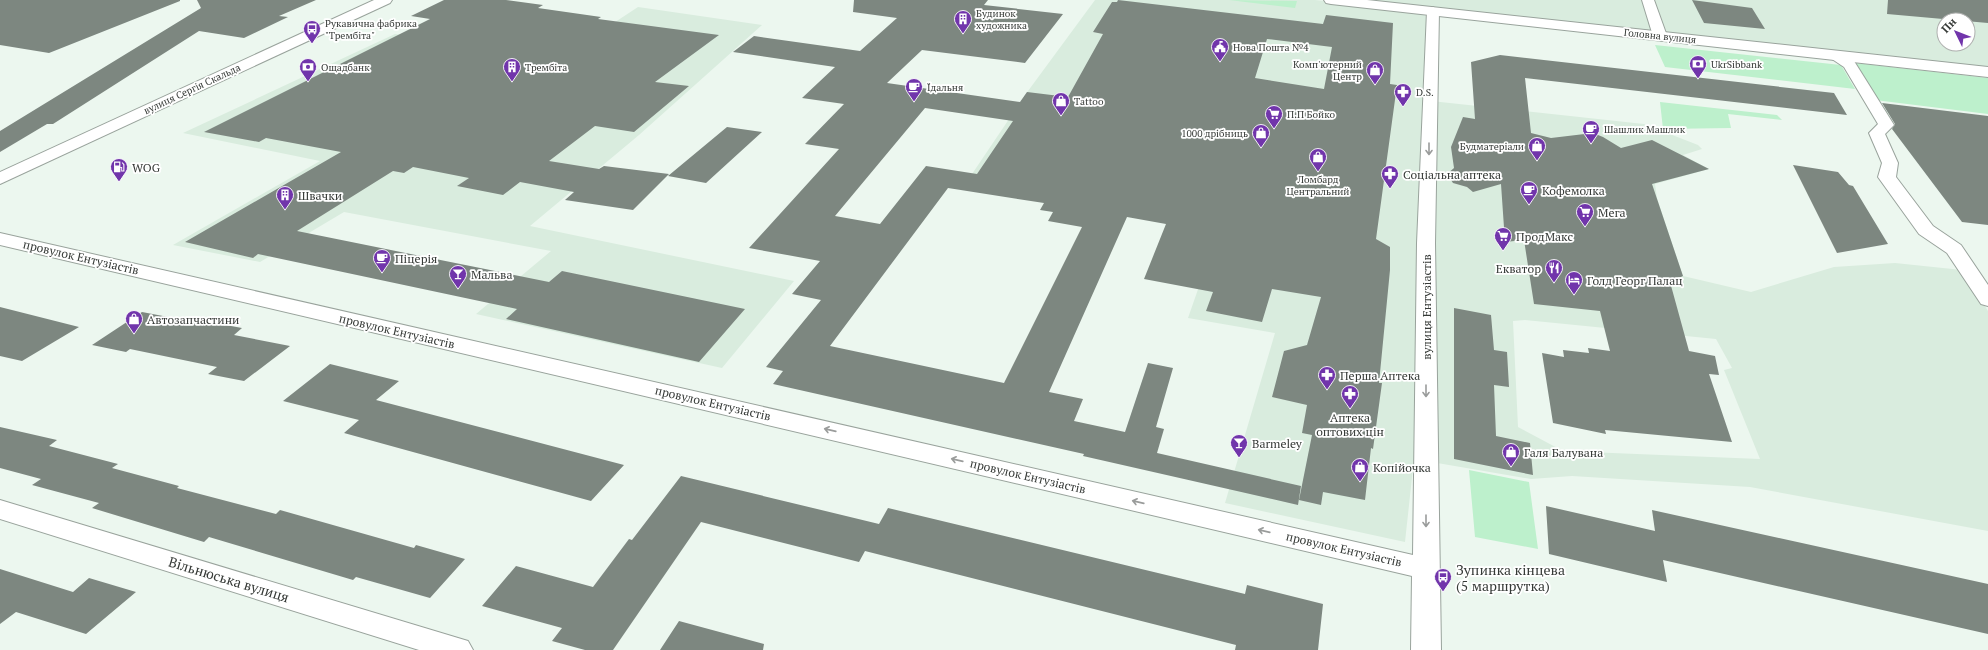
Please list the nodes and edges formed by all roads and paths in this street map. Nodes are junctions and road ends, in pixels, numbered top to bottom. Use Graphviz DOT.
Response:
graph roads {
  1 [pos="385,0"];
  2 [pos="1331,0"];
  3 [pos="1648,0"];
  4 [pos="1433,11"];
  5 [pos="1660,36"];
  6 [pos="1833,55"];
  7 [pos="1988,72"];
  8 [pos="0,179"];
  9 [pos="0,239"];
  10 [pos="1988,300"];
  11 [pos="0,509"];
  12 [pos="1425,568"];
  13 [pos="458,650"];
  14 [pos="1426,650"];
  1 -- 8 [label="main road, вулиця Сергія Скальда"];
  2 -- 4 [label="main road, Головна вулиця"];
  3 -- 5 [label="street"];
  4 -- 5 [label="main road, Головна вулиця"];
  4 -- 12 [label="street, вулиця Ентузіастів, one-way"];
  5 -- 6 [label="main road, Головна вулиця"];
  6 -- 7 [label="main road, Головна вулиця"];
  6 -- 10 [label="street"];
  12 -- 9 [label="street, провулок Ентузіастів, one-way"];
  11 -- 13 [label="street, Вільнюська вулиця"];
  12 -- 14 [label="street, вулиця Ентузіастів"];
}
